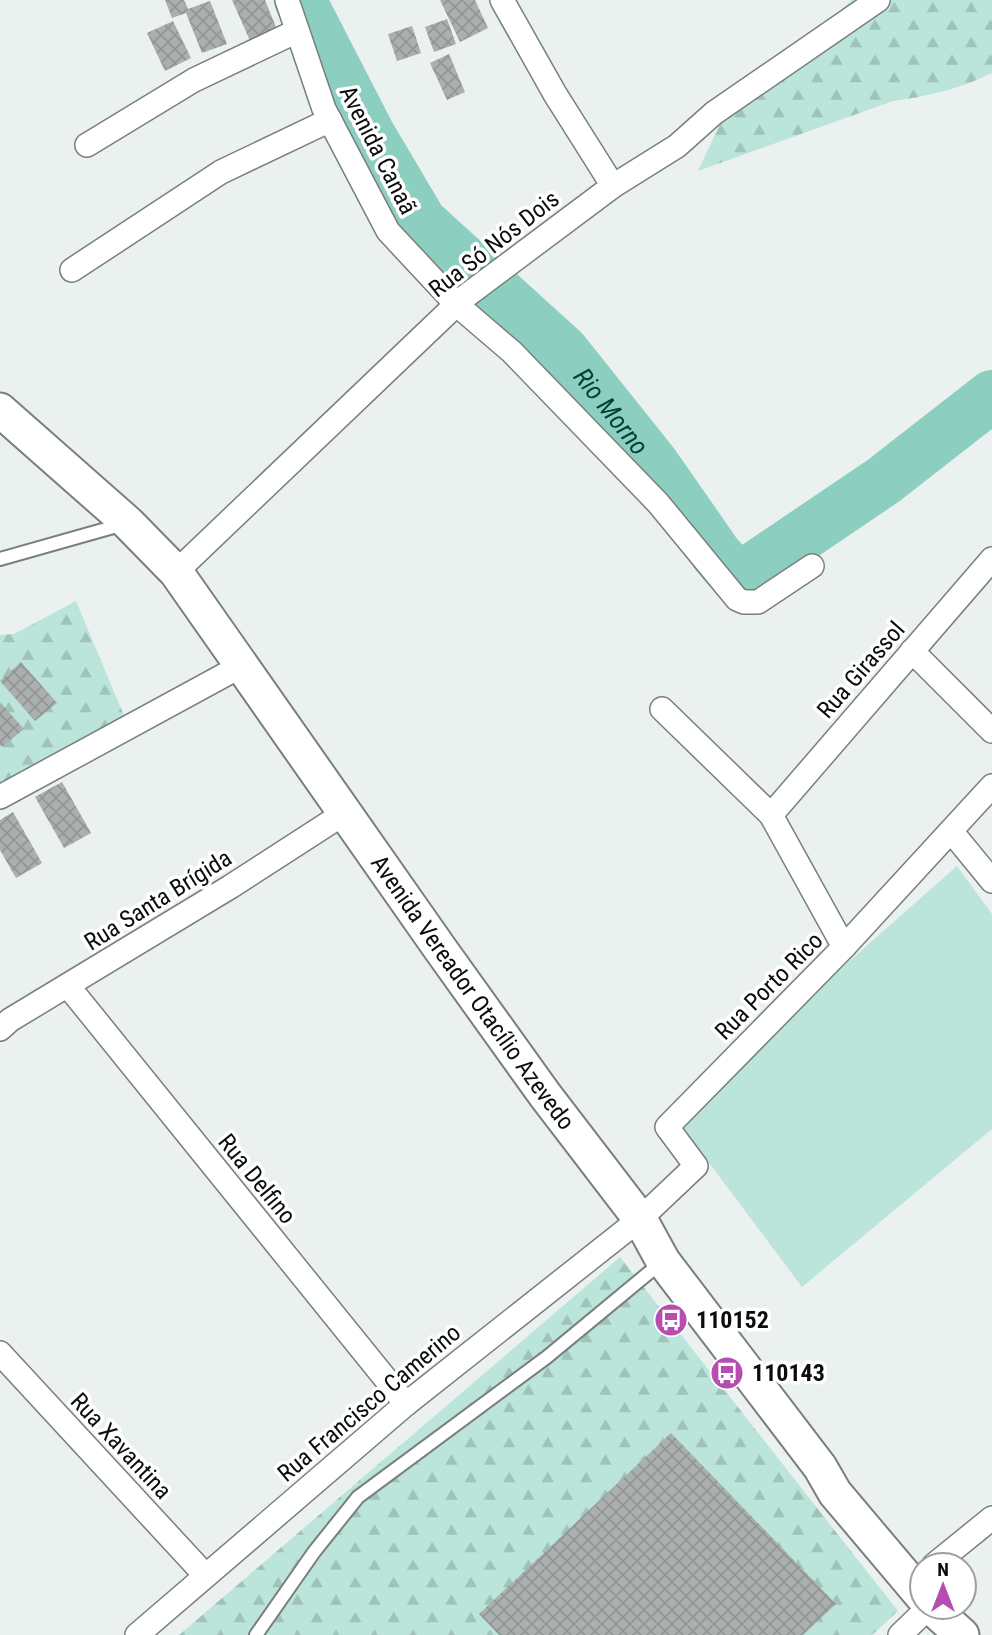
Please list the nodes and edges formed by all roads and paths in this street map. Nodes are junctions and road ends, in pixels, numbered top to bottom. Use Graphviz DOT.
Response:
graph roads {
  1 [pos="287,0"];
  2 [pos="502,0"];
  3 [pos="878,0"];
  4 [pos="298,32"];
  5 [pos="330,120"];
  6 [pos="88,145"];
  7 [pos="613,186"];
  8 [pos="72,270"];
  9 [pos="459,301"];
  10 [pos="0,410"];
  11 [pos="128,523"];
  12 [pos="0,559"];
  13 [pos="992,559"];
  14 [pos="812,566"];
  15 [pos="176,572"];
  16 [pos="912,651"];
  17 [pos="241,666"];
  18 [pos="663,709"];
  19 [pos="992,731"];
  20 [pos="992,786"];
  21 [pos="0,797"];
  22 [pos="343,814"];
  23 [pos="771,815"];
  24 [pos="951,831"];
  25 [pos="992,881"];
  26 [pos="844,947"];
  27 [pos="68,986"];
  28 [pos="0,1029"];
  29 [pos="640,1219"];
  30 [pos="663,1261"];
  31 [pos="0,1353"];
  32 [pos="406,1404"];
  33 [pos="992,1518"];
  34 [pos="961,1551"];
  35 [pos="908,1571"];
  36 [pos="205,1575"];
  37 [pos="951,1621"];
  38 [pos="137,1635"];
  39 [pos="256,1635"];
  40 [pos="962,1635"];
  1 -- 4 [label="street, Avenida Canaã"];
  2 -- 7 [label="street"];
  3 -- 7 [label="street, Rua Só Nós Dois"];
  4 -- 5 [label="street, Avenida Canaã"];
  4 -- 6 [label="street"];
  5 -- 8 [label="street"];
  5 -- 9 [label="street, Avenida Canaã"];
  7 -- 9 [label="street, Rua Só Nós Dois"];
  9 -- 14 [label="street, Avenida Canaã"];
  9 -- 15 [label="street, Rua Só Nós Dois"];
  10 -- 11 [label="main road, Avenida Vereador Otacílio Azevedo"];
  11 -- 12 [label="lane"];
  11 -- 15 [label="main road, Avenida Vereador Otacílio Azevedo"];
  13 -- 16 [label="street, Rua Girassol"];
  15 -- 17 [label="main road, Avenida Vereador Otacílio Azevedo"];
  16 -- 19 [label="street"];
  16 -- 23 [label="street, Rua Girassol"];
  17 -- 21 [label="street"];
  17 -- 22 [label="main road, Avenida Vereador Otacílio Azevedo"];
  18 -- 23 [label="street"];
  20 -- 24 [label="street, Rua Porto Rico"];
  22 -- 27 [label="street, Rua Santa Brígida"];
  22 -- 29 [label="main road, Avenida Vereador Otacílio Azevedo"];
  23 -- 26 [label="street"];
  24 -- 25 [label="street"];
  24 -- 26 [label="street, Rua Porto Rico"];
  26 -- 29 [label="street, Rua Porto Rico"];
  27 -- 28 [label="street, Rua Santa Brígida"];
  27 -- 32 [label="street, Rua Delfino"];
  29 -- 30 [label="main road, Avenida Vereador Otacílio Azevedo"];
  29 -- 32 [label="street, Rua Francisco Camerino"];
  30 -- 35 [label="main road, Avenida Vereador Otacílio Azevedo"];
  30 -- 39 [label="lane"];
  31 -- 36 [label="street, Rua Xavantina"];
  32 -- 36 [label="street, Rua Francisco Camerino"];
  33 -- 34 [label="street"];
  36 -- 38 [label="street, Rua Francisco Camerino"];
  37 -- 40 [label="main road, Avenida Vereador Otacílio Azevedo"];
}
